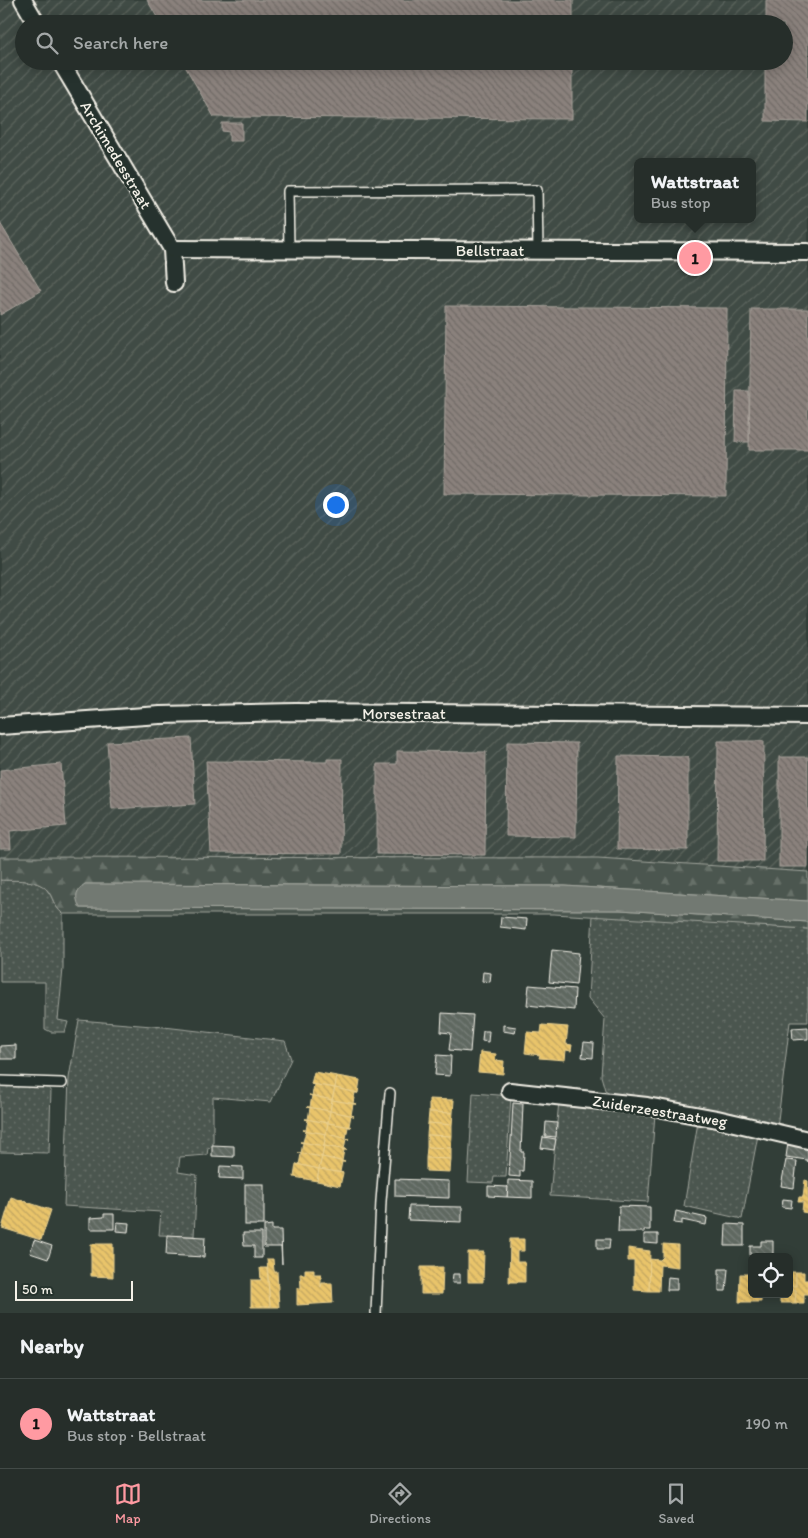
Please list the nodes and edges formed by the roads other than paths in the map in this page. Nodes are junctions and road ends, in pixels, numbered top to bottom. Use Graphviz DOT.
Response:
graph roads {
  1 [pos="23,0"];
  2 [pos="32,15"];
  3 [pos="65,70"];
  4 [pos="172,248"];
  5 [pos="289,249"];
  6 [pos="538,250"];
  7 [pos="808,252"];
  8 [pos="174,283"];
  9 [pos="808,716"];
  10 [pos="0,726"];
  11 [pos="0,1081"];
  12 [pos="62,1083"];
  13 [pos="510,1091"];
  14 [pos="390,1093"];
  15 [pos="808,1140"];
  16 [pos="376,1313"];
  1 -- 2 [label="street"];
  3 -- 4 [label="street, Archimedesstraat"];
  4 -- 5 [label="street, Bellstraat"];
  4 -- 8 [label="street"];
  5 -- 6 [label="street, Bellstraat"];
  5 -- 6 [label="lane"];
  6 -- 7 [label="street, Bellstraat"];
  9 -- 10 [label="street, Morsestraat"];
  11 -- 12 [label="lane"];
  13 -- 15 [label="street, Zuiderzeestraatweg"];
  14 -- 16 [label="lane"];
}
